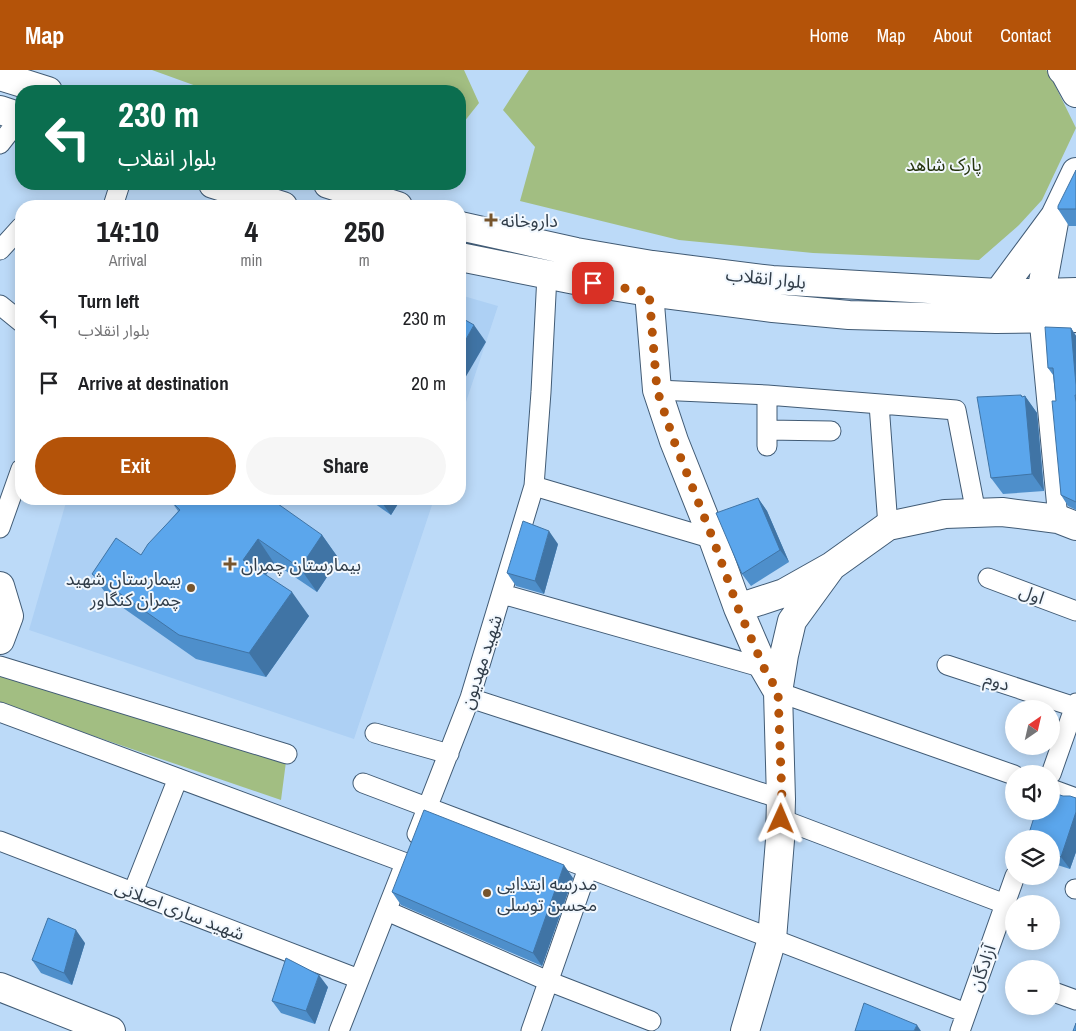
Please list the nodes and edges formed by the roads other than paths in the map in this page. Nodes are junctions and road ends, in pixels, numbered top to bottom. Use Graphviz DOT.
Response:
graph roads {
  1 [pos="0,76"];
  2 [pos="29,85"];
  3 [pos="14,115"];
  4 [pos="0,144"];
  5 [pos="1076,172"];
  6 [pos="232,190"];
  7 [pos="347,190"];
  8 [pos="264,200"];
  9 [pos="379,200"];
  10 [pos="1055,216"];
  11 [pos="466,227"];
  12 [pos="15,234"];
  13 [pos="0,250"];
  14 [pos="466,258"];
  15 [pos="547,275"];
  16 [pos="649,292"];
  17 [pos="1076,292"];
  18 [pos="0,305"];
  19 [pos="997,306"];
  20 [pos="1040,306"];
  21 [pos="15,317"];
  22 [pos="1076,318"];
  23 [pos="657,390"];
  24 [pos="767,395"];
  25 [pos="879,404"];
  26 [pos="830,431"];
  27 [pos="534,486"];
  28 [pos="15,487"];
  29 [pos="976,513"];
  30 [pos="1067,522"];
  31 [pos="888,526"];
  32 [pos="0,528"];
  33 [pos="713,539"];
  34 [pos="832,566"];
  35 [pos="988,578"];
  36 [pos="0,586"];
  37 [pos="502,594"];
  38 [pos="738,608"];
  39 [pos="1076,611"];
  40 [pos="0,640"];
  41 [pos="947,664"];
  42 [pos="0,666"];
  43 [pos="764,668"];
  44 [pos="778,692"];
  45 [pos="470,698"];
  46 [pos="1075,705"];
  47 [pos="0,712"];
  48 [pos="375,733"];
  49 [pos="287,754"];
  50 [pos="449,754"];
  51 [pos="1054,765"];
  52 [pos="1005,772"];
  53 [pos="178,778"];
  54 [pos="363,783"];
  55 [pos="1060,792"];
  56 [pos="1076,798"];
  57 [pos="428,807"];
  58 [pos="781,809"];
  59 [pos="0,841"];
  60 [pos="406,863"];
  61 [pos="588,868"];
  62 [pos="133,892"];
  63 [pos="1005,904"];
  64 [pos="387,911"];
  65 [pos="772,939"];
  66 [pos="359,979"];
  67 [pos="548,981"];
  68 [pos="0,987"];
  69 [pos="1060,994"];
  70 [pos="1076,1000"];
  71 [pos="966,1013"];
  72 [pos="651,1021"];
  73 [pos="111,1031"];
  74 [pos="339,1031"];
  75 [pos="531,1031"];
  76 [pos="746,1031"];
  77 [pos="960,1031"];
  1 -- 2 [label="street"];
  3 -- 4 [label="street"];
  5 -- 10 [label="street"];
  6 -- 8 [label="street"];
  7 -- 9 [label="street"];
  10 -- 19 [label="street"];
  10 -- 20 [label="street"];
  11 -- 19 [label="street, بلوار انقلاب"];
  12 -- 13 [label="street"];
  14 -- 15 [label="street, بلوار انقلاب"];
  15 -- 16 [label="street, بلوار انقلاب"];
  15 -- 27 [label="street, شهید مهدیون"];
  16 -- 19 [label="street, بلوار انقلاب"];
  16 -- 23 [label="street"];
  17 -- 20 [label="street, بلوار انقلاب"];
  18 -- 21 [label="street"];
  19 -- 20 [label="street, بلوار انقلاب"];
  20 -- 22 [label="street, بلوار انقلاب"];
  20 -- 30 [label="street"];
  23 -- 24 [label="street"];
  23 -- 33 [label="street"];
  24 -- 25 [label="street"];
  24 -- 26 [label="street"];
  25 -- 29 [label="street"];
  25 -- 31 [label="street"];
  27 -- 33 [label="street"];
  27 -- 37 [label="street, شهید مهدیون"];
  28 -- 32 [label="street"];
  29 -- 30 [label="street"];
  29 -- 31 [label="street"];
  31 -- 34 [label="street"];
  33 -- 38 [label="street"];
  34 -- 38 [label="street"];
  34 -- 44 [label="street"];
  35 -- 39 [label="street, اول"];
  36 -- 40 [label="street"];
  37 -- 43 [label="street"];
  37 -- 45 [label="street, شهید مهدیون"];
  38 -- 43 [label="street"];
  41 -- 46 [label="street, دوم"];
  42 -- 49 [label="street"];
  43 -- 44 [label="street"];
  44 -- 52 [label="street"];
  44 -- 58 [label="street"];
  45 -- 50 [label="street, شهید مهدیون"];
  45 -- 58 [label="street"];
  46 -- 51 [label="street"];
  47 -- 53 [label="street"];
  48 -- 50 [label="street"];
  50 -- 57 [label="street, شهید مهدیون"];
  53 -- 60 [label="street"];
  53 -- 62 [label="street"];
  54 -- 57 [label="street"];
  55 -- 56 [label="street"];
  57 -- 60 [label="street, شهید مهدیون"];
  57 -- 61 [label="street"];
  58 -- 63 [label="street"];
  58 -- 65 [label="street"];
  59 -- 62 [label="street, شهید ساری اصلانی"];
  60 -- 64 [label="street, شهید مهدیون"];
  61 -- 65 [label="street"];
  61 -- 67 [label="street"];
  62 -- 66 [label="street, شهید ساری اصلانی"];
  63 -- 71 [label="street, آزادگان"];
  64 -- 66 [label="street, شهید مهدیون"];
  64 -- 67 [label="street"];
  65 -- 71 [label="street"];
  65 -- 76 [label="street"];
  66 -- 74 [label="street, شهید مهدیون"];
  67 -- 72 [label="street"];
  67 -- 75 [label="street"];
  68 -- 73 [label="street"];
  69 -- 70 [label="street"];
  71 -- 77 [label="street, آزادگان"];
}
